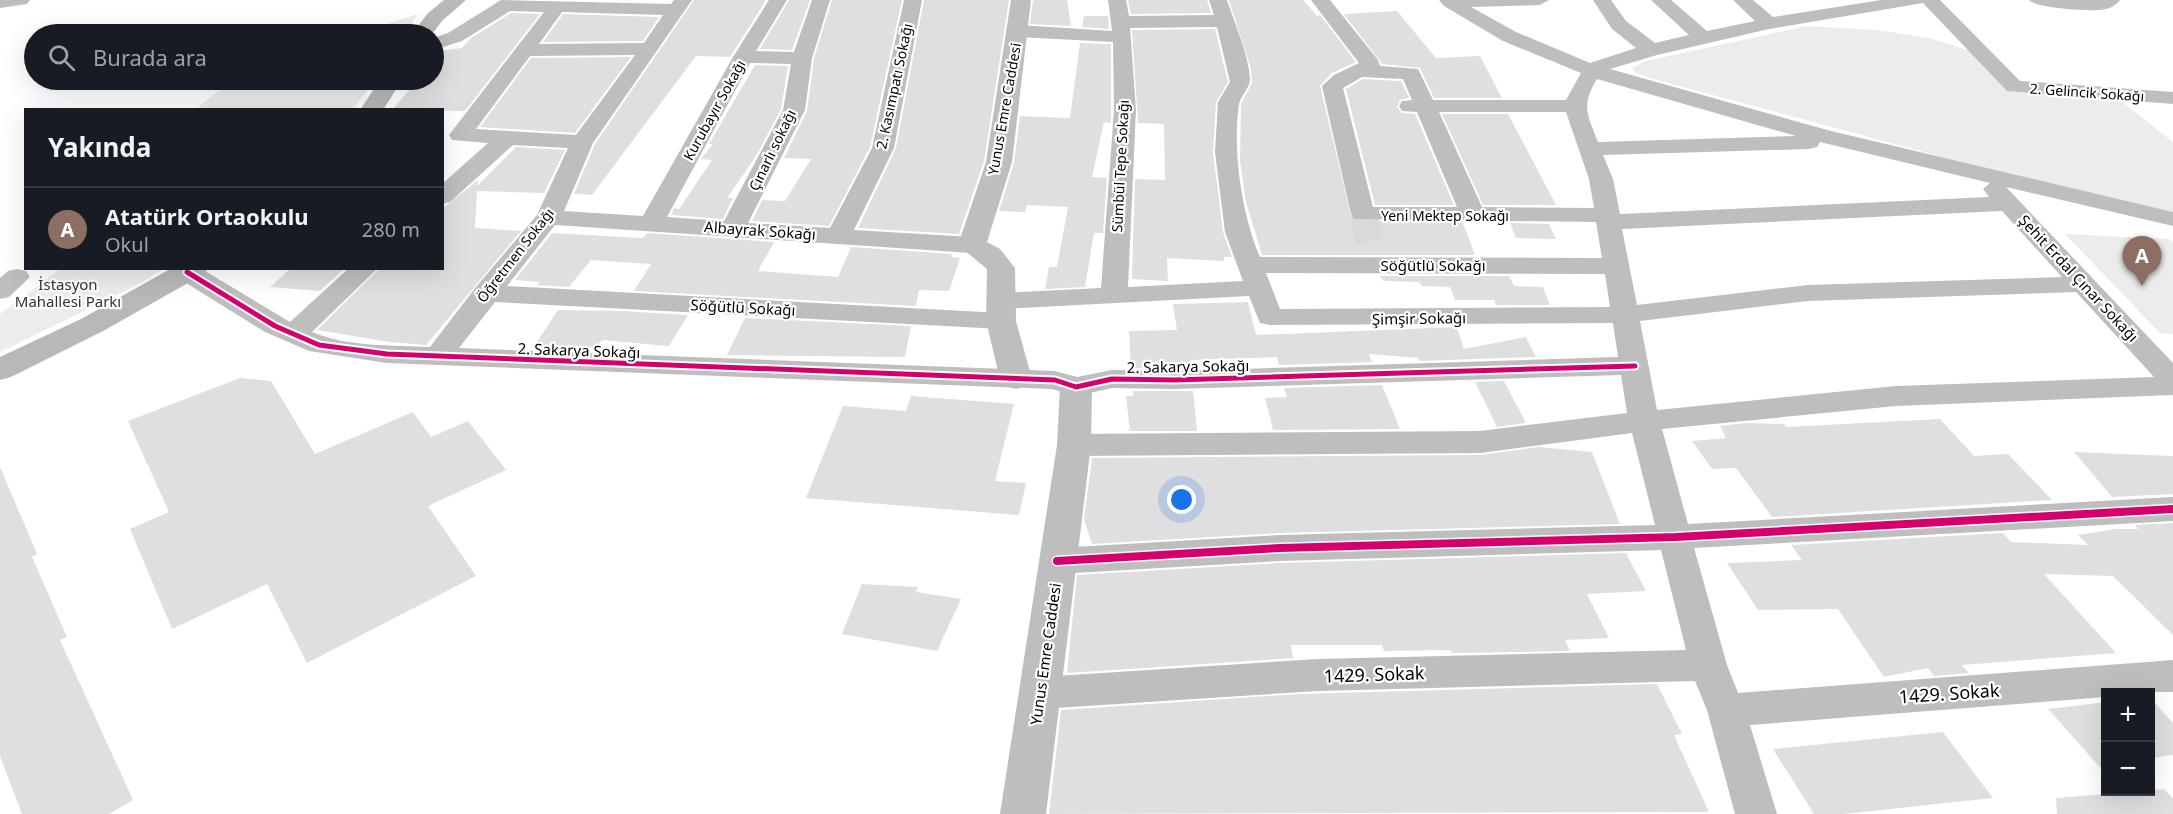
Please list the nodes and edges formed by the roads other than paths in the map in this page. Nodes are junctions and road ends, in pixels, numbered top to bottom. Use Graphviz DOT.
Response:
graph roads {
  1 [pos="21,0"];
  2 [pos="456,0"];
  3 [pos="778,0"];
  4 [pos="821,0"];
  5 [pos="913,0"];
  6 [pos="1021,0"];
  7 [pos="1117,0"];
  8 [pos="1320,0"];
  9 [pos="1540,0"];
  10 [pos="1602,0"];
  11 [pos="1660,0"];
  12 [pos="1742,0"];
  13 [pos="1916,0"];
  14 [pos="1930,0"];
  15 [pos="2038,0"];
  16 [pos="2111,0"];
  17 [pos="1449,1"];
  18 [pos="510,2"];
  19 [pos="0,3"];
  20 [pos="679,5"];
  21 [pos="1837,5"];
  22 [pos="556,8"];
  23 [pos="1221,10"];
  24 [pos="1769,23"];
  25 [pos="430,24"];
  26 [pos="1121,30"];
  27 [pos="1018,31"];
  28 [pos="1702,37"];
  29 [pos="444,41"];
  30 [pos="648,49"];
  31 [pos="524,50"];
  32 [pos="1652,50"];
  33 [pos="743,57"];
  34 [pos="802,58"];
  35 [pos="1362,70"];
  36 [pos="1592,72"];
  37 [pos="384,90"];
  38 [pos="2173,98"];
  39 [pos="1419,106"];
  40 [pos="1577,106"];
  41 [pos="372,108"];
  42 [pos="507,138"];
  43 [pos="1839,141"];
  44 [pos="582,142"];
  45 [pos="1590,150"];
  46 [pos="1983,176"];
  47 [pos="444,195"];
  48 [pos="2008,203"];
  49 [pos="1473,215"];
  50 [pos="548,217"];
  51 [pos="1608,218"];
  52 [pos="2173,219"];
  53 [pos="652,222"];
  54 [pos="733,228"];
  55 [pos="839,235"];
  56 [pos="972,245"];
  57 [pos="1616,266"];
  58 [pos="191,270"];
  59 [pos="362,270"];
  60 [pos="1254,277"];
  61 [pos="2085,284"];
  62 [pos="485,293"];
  63 [pos="1114,297"];
  64 [pos="1002,311"];
  65 [pos="1623,315"];
  66 [pos="293,334"];
  67 [pos="438,356"];
  68 [pos="1635,366"];
  69 [pos="0,370"];
  70 [pos="1016,379"];
  71 [pos="2173,380"];
  72 [pos="1065,383"];
  73 [pos="2173,386"];
  74 [pos="1644,421"];
  75 [pos="1074,445"];
  76 [pos="2173,509"];
  77 [pos="1676,537"];
  78 [pos="1057,561"];
  79 [pos="1708,665"];
  80 [pos="2173,676"];
  81 [pos="1040,693"];
  82 [pos="1726,710"];
  83 [pos="1023,814"];
  84 [pos="1756,814"];
  1 -- 19 [label="street"];
  2 -- 25 [label="main road"];
  3 -- 33 [label="street, Kurubayır Sokağı"];
  4 -- 34 [label="street, Çınarlı sokağı"];
  5 -- 55 [label="street, 2. Kasımpatı Sokağı"];
  6 -- 27 [label="street, Yunus Emre Caddesi"];
  7 -- 26 [label="street, Sümbül Tepe Sokağı"];
  8 -- 35 [label="street"];
  9 -- 17 [label="street"];
  10 -- 32 [label="street"];
  11 -- 28 [label="street"];
  12 -- 24 [label="street"];
  13 -- 21 [label="street"];
  14 -- 38 [label="street, 2. Gelincik Sokağı"];
  15 -- 16 [label="street"];
  17 -- 36 [label="street"];
  18 -- 22 [label="street"];
  18 -- 29 [label="street"];
  20 -- 22 [label="street"];
  20 -- 30 [label="street, Öğretmen Sokağı"];
  21 -- 24 [label="street"];
  22 -- 31 [label="street"];
  23 -- 26 [label="street"];
  23 -- 60 [label="street"];
  24 -- 28 [label="street"];
  26 -- 27 [label="street"];
  26 -- 63 [label="street, Sümbül Tepe Sokağı"];
  27 -- 56 [label="street, Yunus Emre Caddesi"];
  28 -- 32 [label="street"];
  30 -- 31 [label="street"];
  30 -- 44 [label="street, Öğretmen Sokağı"];
  31 -- 42 [label="street"];
  32 -- 36 [label="street"];
  33 -- 34 [label="street"];
  33 -- 53 [label="street, Kurubayır Sokağı"];
  34 -- 54 [label="street, Çınarlı sokağı"];
  35 -- 39 [label="street"];
  35 -- 49 [label="street, Yeni Mektep Sokağı"];
  36 -- 40 [label="street"];
  36 -- 43 [label="street"];
  37 -- 41 [label="main road"];
  39 -- 40 [label="street"];
  39 -- 49 [label="street"];
  40 -- 45 [label="street"];
  42 -- 44 [label="street"];
  42 -- 47 [label="street"];
  43 -- 45 [label="street"];
  43 -- 46 [label="street"];
  44 -- 50 [label="street, Öğretmen Sokağı"];
  45 -- 51 [label="street"];
  46 -- 48 [label="street, Şehit Erdal Çınar Sokağı"];
  46 -- 52 [label="street"];
  48 -- 51 [label="street, Yeni Mektep Sokağı"];
  48 -- 61 [label="street, Şehit Erdal Çınar Sokağı"];
  49 -- 51 [label="street, Yeni Mektep Sokağı"];
  50 -- 53 [label="street, Albayrak Sokağı"];
  50 -- 62 [label="street, Öğretmen Sokağı"];
  51 -- 57 [label="street"];
  53 -- 54 [label="street, Albayrak Sokağı"];
  54 -- 55 [label="street, Albayrak Sokağı"];
  55 -- 56 [label="street, Albayrak Sokağı"];
  56 -- 64 [label="street"];
  57 -- 60 [label="street, Söğütlü Sokağı"];
  57 -- 65 [label="street"];
  58 -- 66 [label="street, 2. Sakarya Sokağı"];
  58 -- 69 [label="main road"];
  59 -- 66 [label="street"];
  60 -- 63 [label="street, Söğütlü Sokağı"];
  60 -- 65 [label="street, Şimşir Sokağı"];
  61 -- 65 [label="street"];
  61 -- 71 [label="street, Şehit Erdal Çınar Sokağı"];
  62 -- 64 [label="street, Söğütlü Sokağı"];
  62 -- 67 [label="street, Öğretmen Sokağı"];
  63 -- 64 [label="street, Söğütlü Sokağı"];
  64 -- 70 [label="street"];
  65 -- 68 [label="street"];
  66 -- 67 [label="street, 2. Sakarya Sokağı"];
  67 -- 70 [label="street, 2. Sakarya Sokağı"];
  68 -- 72 [label="street, 2. Sakarya Sokağı"];
  68 -- 74 [label="street"];
  70 -- 72 [label="street, 2. Sakarya Sokağı"];
  72 -- 75 [label="street, Yunus Emre Caddesi"];
  73 -- 74 [label="street"];
  74 -- 75 [label="street"];
  74 -- 77 [label="street"];
  75 -- 78 [label="street, Yunus Emre Caddesi"];
  76 -- 77 [label="street"];
  77 -- 78 [label="street"];
  77 -- 79 [label="street"];
  78 -- 81 [label="street, Yunus Emre Caddesi"];
  79 -- 81 [label="street, 1429. Sokak"];
  79 -- 82 [label="street"];
  80 -- 82 [label="street, 1429. Sokak"];
  81 -- 83 [label="street, Yunus Emre Caddesi"];
  82 -- 84 [label="street"];
}
